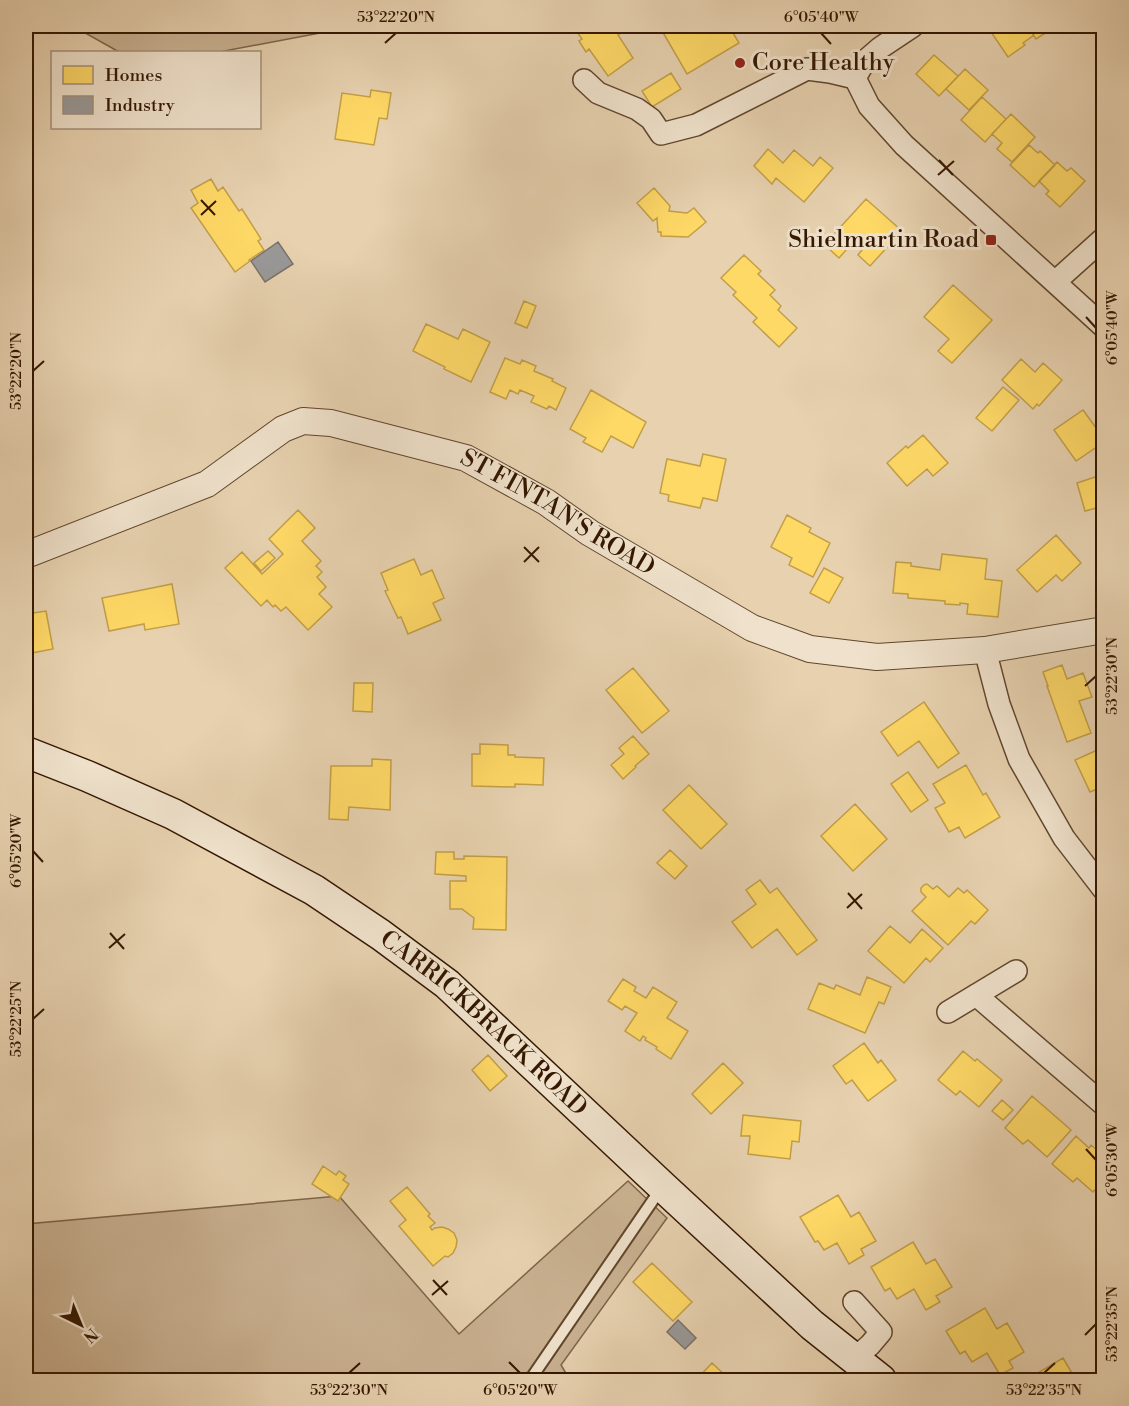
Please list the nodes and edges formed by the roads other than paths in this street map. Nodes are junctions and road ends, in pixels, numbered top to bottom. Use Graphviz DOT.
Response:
graph roads {
  1 [pos="913,26"];
  2 [pos="855,78"];
  3 [pos="584,80"];
  4 [pos="1104,238"];
  5 [pos="1055,282"];
  6 [pos="1104,327"];
  7 [pos="26,555"];
  8 [pos="1104,630"];
  9 [pos="985,650"];
  10 [pos="26,752"];
  11 [pos="1104,890"];
  12 [pos="1016,971"];
  13 [pos="976,995"];
  14 [pos="948,1012"];
  15 [pos="1104,1105"];
  16 [pos="662,1186"];
  17 [pos="854,1302"];
  18 [pos="854,1359"];
  19 [pos="532,1380"];
  20 [pos="881,1380"];
  1 -- 2 [label="street"];
  2 -- 3 [label="street"];
  2 -- 5 [label="street"];
  4 -- 5 [label="street"];
  5 -- 6 [label="street"];
  7 -- 9 [label="street, ST FINTAN'S ROAD"];
  8 -- 9 [label="street, ST FINTAN'S ROAD"];
  9 -- 11 [label="street"];
  10 -- 16 [label="main road, CARRICKBRACK ROAD"];
  12 -- 13 [label="street"];
  13 -- 14 [label="street"];
  13 -- 15 [label="street"];
  16 -- 18 [label="main road, CARRICKBRACK ROAD"];
  16 -- 19 [label="lane"];
  17 -- 18 [label="street"];
  18 -- 20 [label="main road, CARRICKBRACK ROAD"];
}
